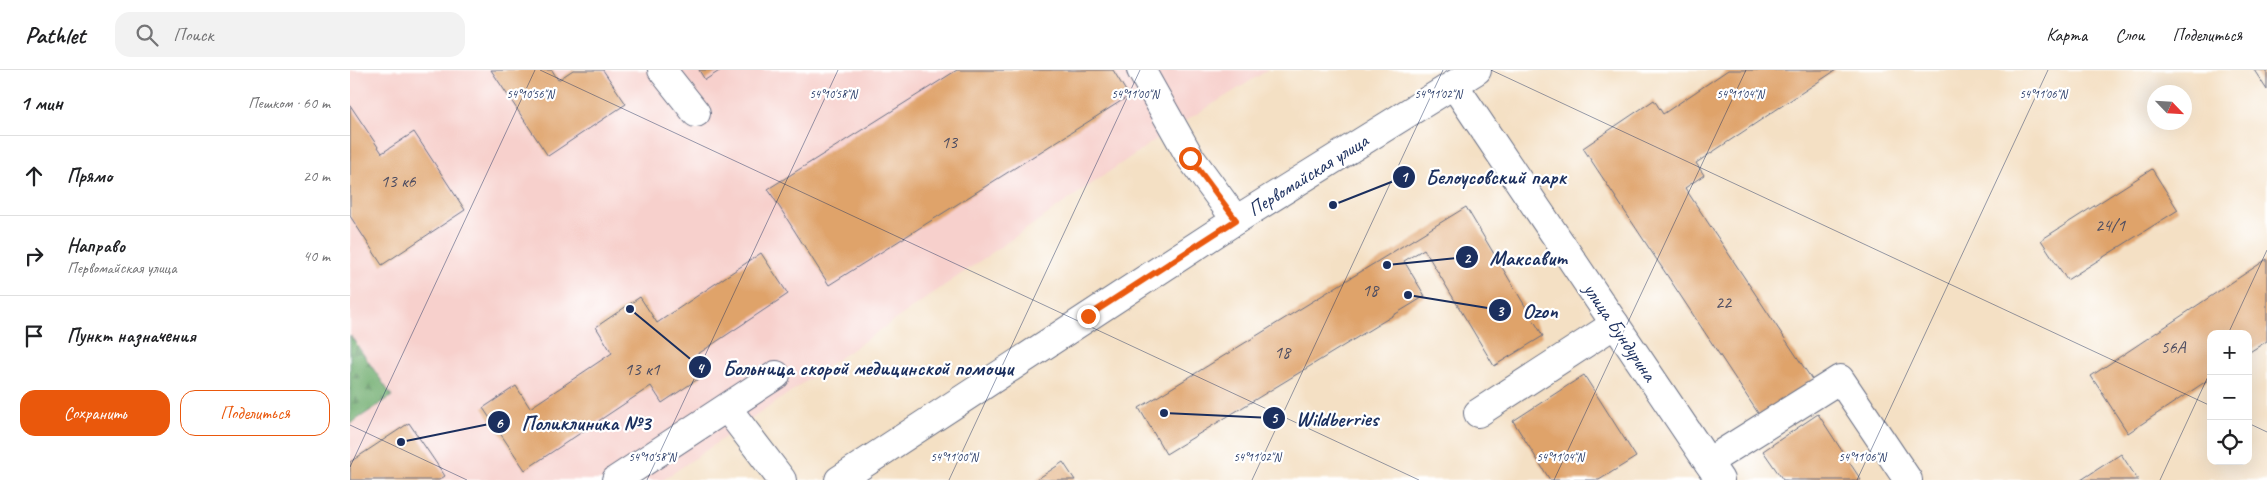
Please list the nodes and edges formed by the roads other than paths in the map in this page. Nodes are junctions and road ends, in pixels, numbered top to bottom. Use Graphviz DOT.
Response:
graph roads {
  1 [pos="662,70"];
  2 [pos="1141,70"];
  3 [pos="1477,70"];
  4 [pos="1454,85"];
  5 [pos="696,113"];
  6 [pos="1236,220"];
  7 [pos="1615,324"];
  8 [pos="776,376"];
  9 [pos="727,408"];
  10 [pos="1478,413"];
  11 [pos="1714,471"];
  12 [pos="616,480"];
  13 [pos="782,480"];
  14 [pos="839,480"];
  15 [pos="1908,480"];
  1 -- 5 [label="main road"];
  2 -- 6 [label="main road"];
  3 -- 4 [label="main road, Первомайская улица"];
  4 -- 6 [label="main road, Первомайская улица"];
  4 -- 7 [label="main road, улица Бундурина"];
  6 -- 14 [label="main road, Первомайская улица"];
  7 -- 10 [label="main road"];
  7 -- 11 [label="main road, улица Бундурина"];
  8 -- 9 [label="main road"];
  9 -- 12 [label="main road"];
  9 -- 13 [label="main road"];
  11 -- 15 [label="main road"];
}
